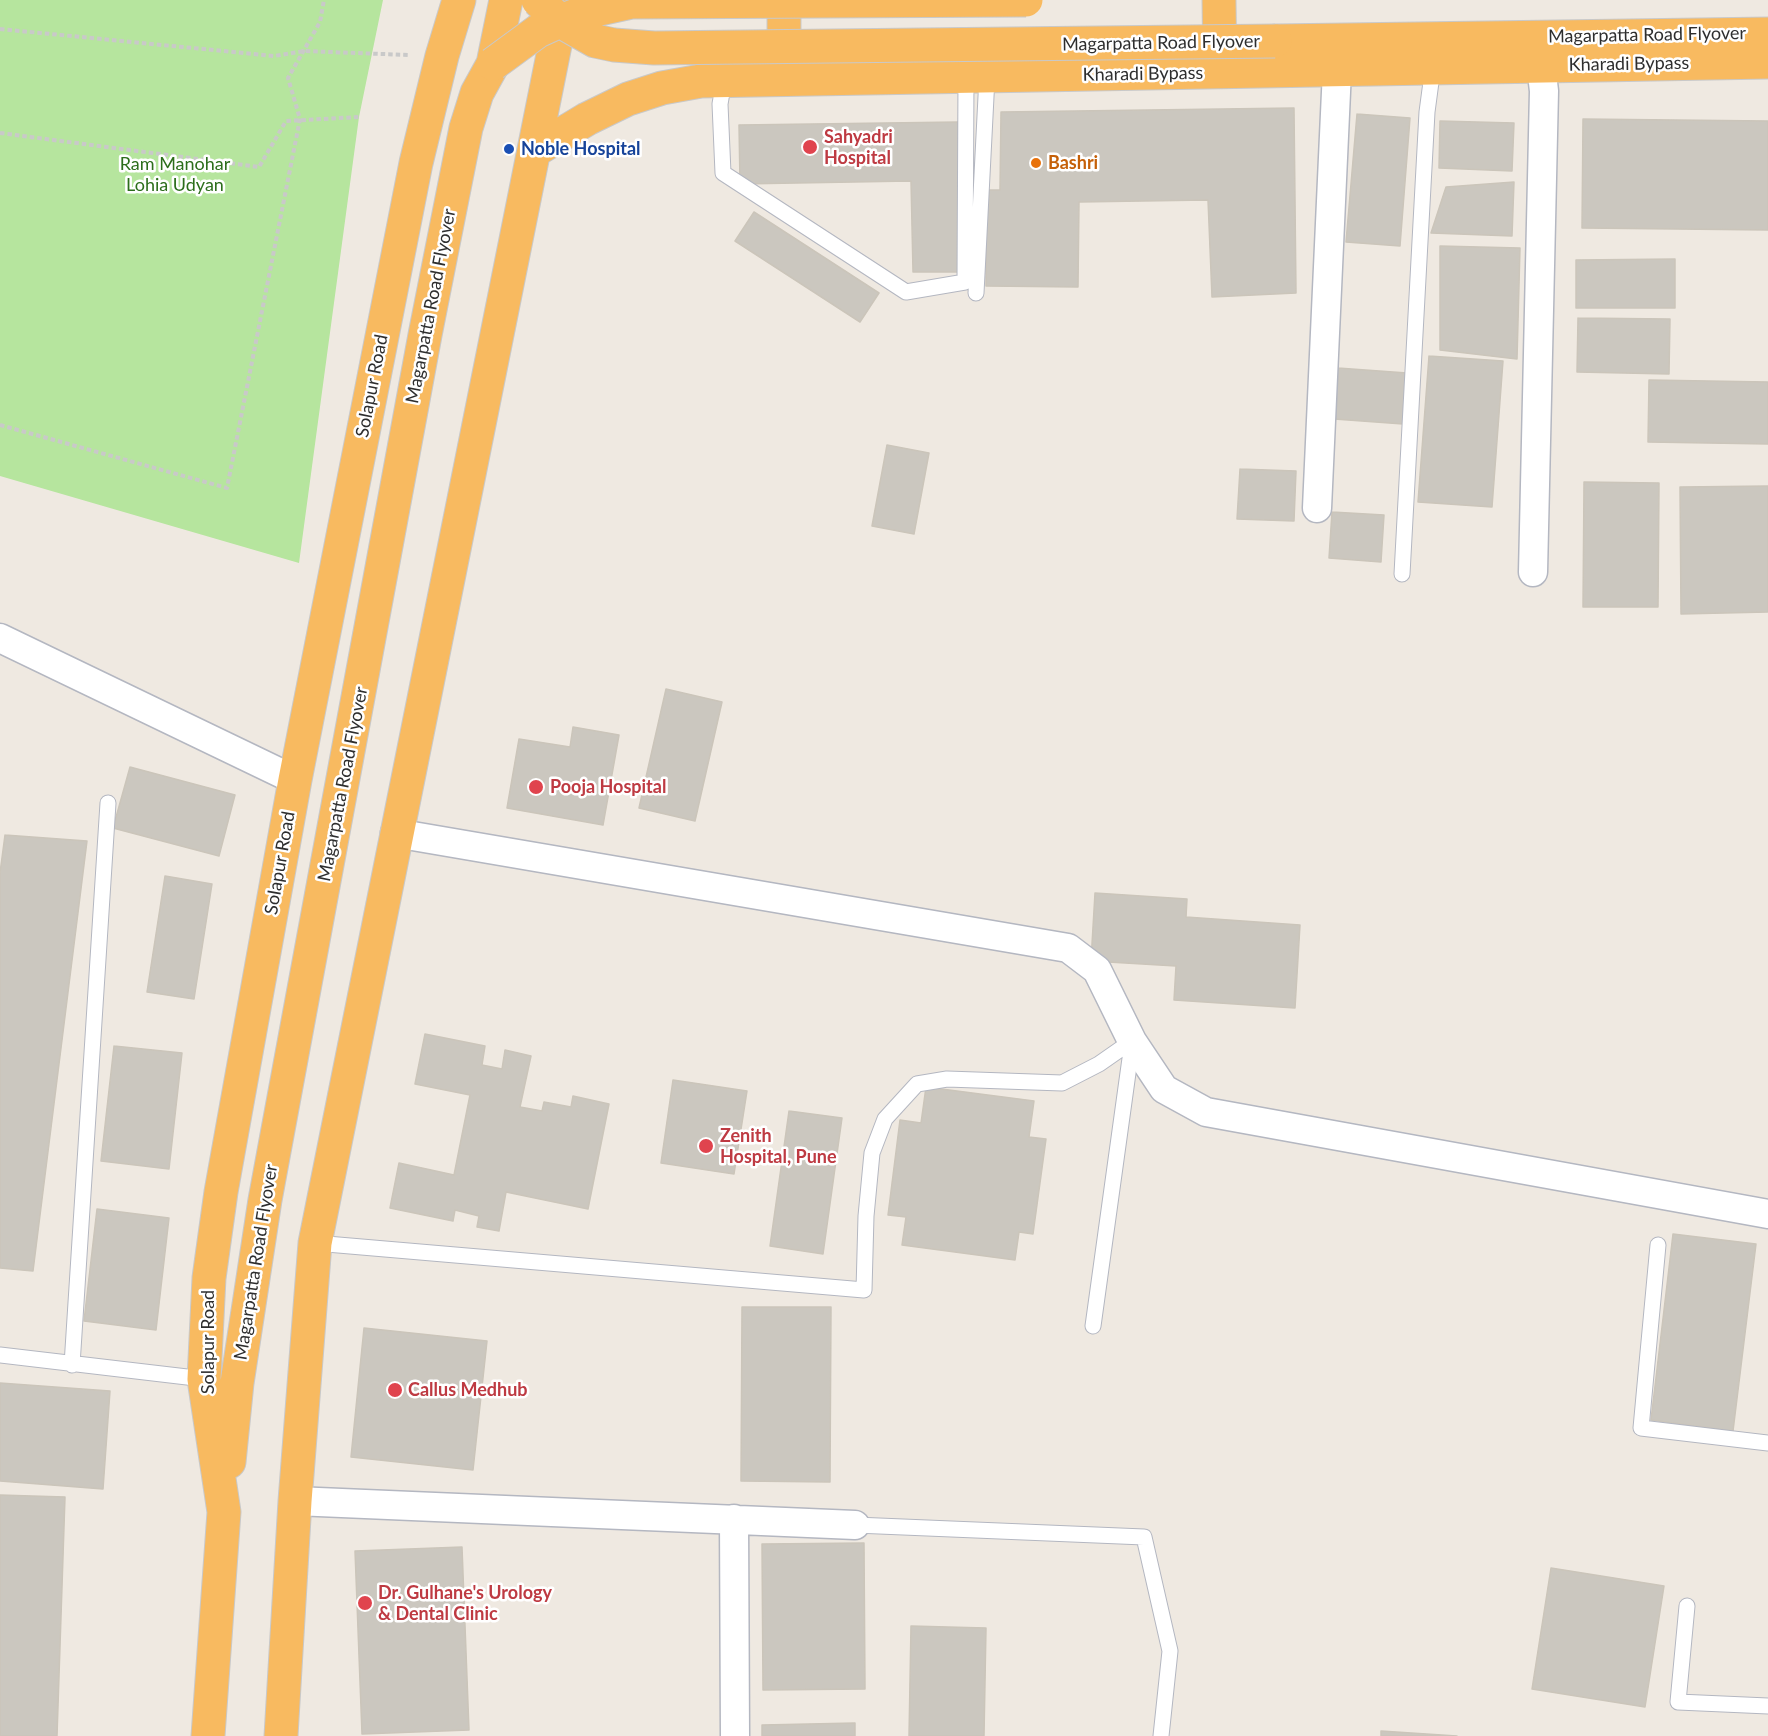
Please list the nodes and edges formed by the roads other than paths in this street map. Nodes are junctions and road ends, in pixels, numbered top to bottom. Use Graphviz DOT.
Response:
graph roads {
  1 [pos="459,0"];
  2 [pos="494,0"];
  3 [pos="506,0"];
  4 [pos="784,0"];
  5 [pos="1026,0"];
  6 [pos="1219,0"];
  7 [pos="554,7"];
  8 [pos="1768,34"];
  9 [pos="446,44"];
  10 [pos="1768,62"];
  11 [pos="493,64"];
  12 [pos="1541,66"];
  13 [pos="1433,67"];
  14 [pos="1337,70"];
  15 [pos="1220,72"];
  16 [pos="976,77"];
  17 [pos="784,80"];
  18 [pos="724,81"];
  19 [pos="534,151"];
  20 [pos="976,293"];
  21 [pos="1317,508"];
  22 [pos="1533,572"];
  23 [pos="1402,574"];
  24 [pos="0,638"];
  25 [pos="295,780"];
  26 [pos="108,803"];
  27 [pos="395,833"];
  28 [pos="1132,1041"];
  29 [pos="1768,1214"];
  30 [pos="315,1243"];
  31 [pos="1658,1245"];
  32 [pos="1094,1326"];
  33 [pos="0,1355"];
  34 [pos="72,1365"];
  35 [pos="204,1379"];
  36 [pos="1768,1443"];
  37 [pos="295,1501"];
  38 [pos="224,1512"];
  39 [pos="734,1519"];
  40 [pos="855,1525"];
  41 [pos="1687,1606"];
  42 [pos="1768,1706"];
  43 [pos="208,1736"];
  44 [pos="281,1736"];
  45 [pos="735,1736"];
  46 [pos="1161,1736"];
  1 -- 9 [label="highway, Solapur Road"];
  2 -- 9 [label="highway"];
  3 -- 11 [label="highway, Magarpatta Road Flyover"];
  4 -- 17 [label="highway"];
  5 -- 7 [label="highway, Magarpatta Road Flyover, bridge"];
  6 -- 15 [label="highway"];
  7 -- 8 [label="highway, Magarpatta Road Flyover, bridge"];
  7 -- 11 [label="highway, Magarpatta Road Flyover, bridge"];
  7 -- 19 [label="highway"];
  9 -- 25 [label="highway, Solapur Road"];
  10 -- 12 [label="highway, Kharadi Bypass"];
  11 -- 38 [label="highway, Magarpatta Road Flyover"];
  12 -- 13 [label="highway, Kharadi Bypass"];
  12 -- 22 [label="street"];
  13 -- 14 [label="highway, Kharadi Bypass"];
  13 -- 23 [label="lane"];
  14 -- 15 [label="highway, Kharadi Bypass"];
  14 -- 21 [label="street"];
  15 -- 16 [label="highway, Kharadi Bypass"];
  16 -- 17 [label="highway, Kharadi Bypass"];
  16 -- 18 [label="lane"];
  16 -- 20 [label="lane"];
  17 -- 18 [label="highway, Kharadi Bypass"];
  18 -- 19 [label="highway, Kharadi Bypass"];
  19 -- 27 [label="highway"];
  24 -- 25 [label="street"];
  25 -- 35 [label="highway, Solapur Road"];
  26 -- 34 [label="lane"];
  27 -- 28 [label="street"];
  27 -- 30 [label="highway"];
  28 -- 29 [label="street"];
  28 -- 30 [label="lane"];
  28 -- 32 [label="lane"];
  30 -- 37 [label="highway"];
  31 -- 36 [label="lane"];
  33 -- 34 [label="lane"];
  34 -- 35 [label="lane"];
  35 -- 38 [label="highway, Solapur Road"];
  37 -- 39 [label="street"];
  37 -- 44 [label="highway"];
  38 -- 43 [label="highway, Solapur Road"];
  39 -- 40 [label="street"];
  39 -- 45 [label="street"];
  40 -- 46 [label="lane"];
  41 -- 42 [label="lane"];
}
